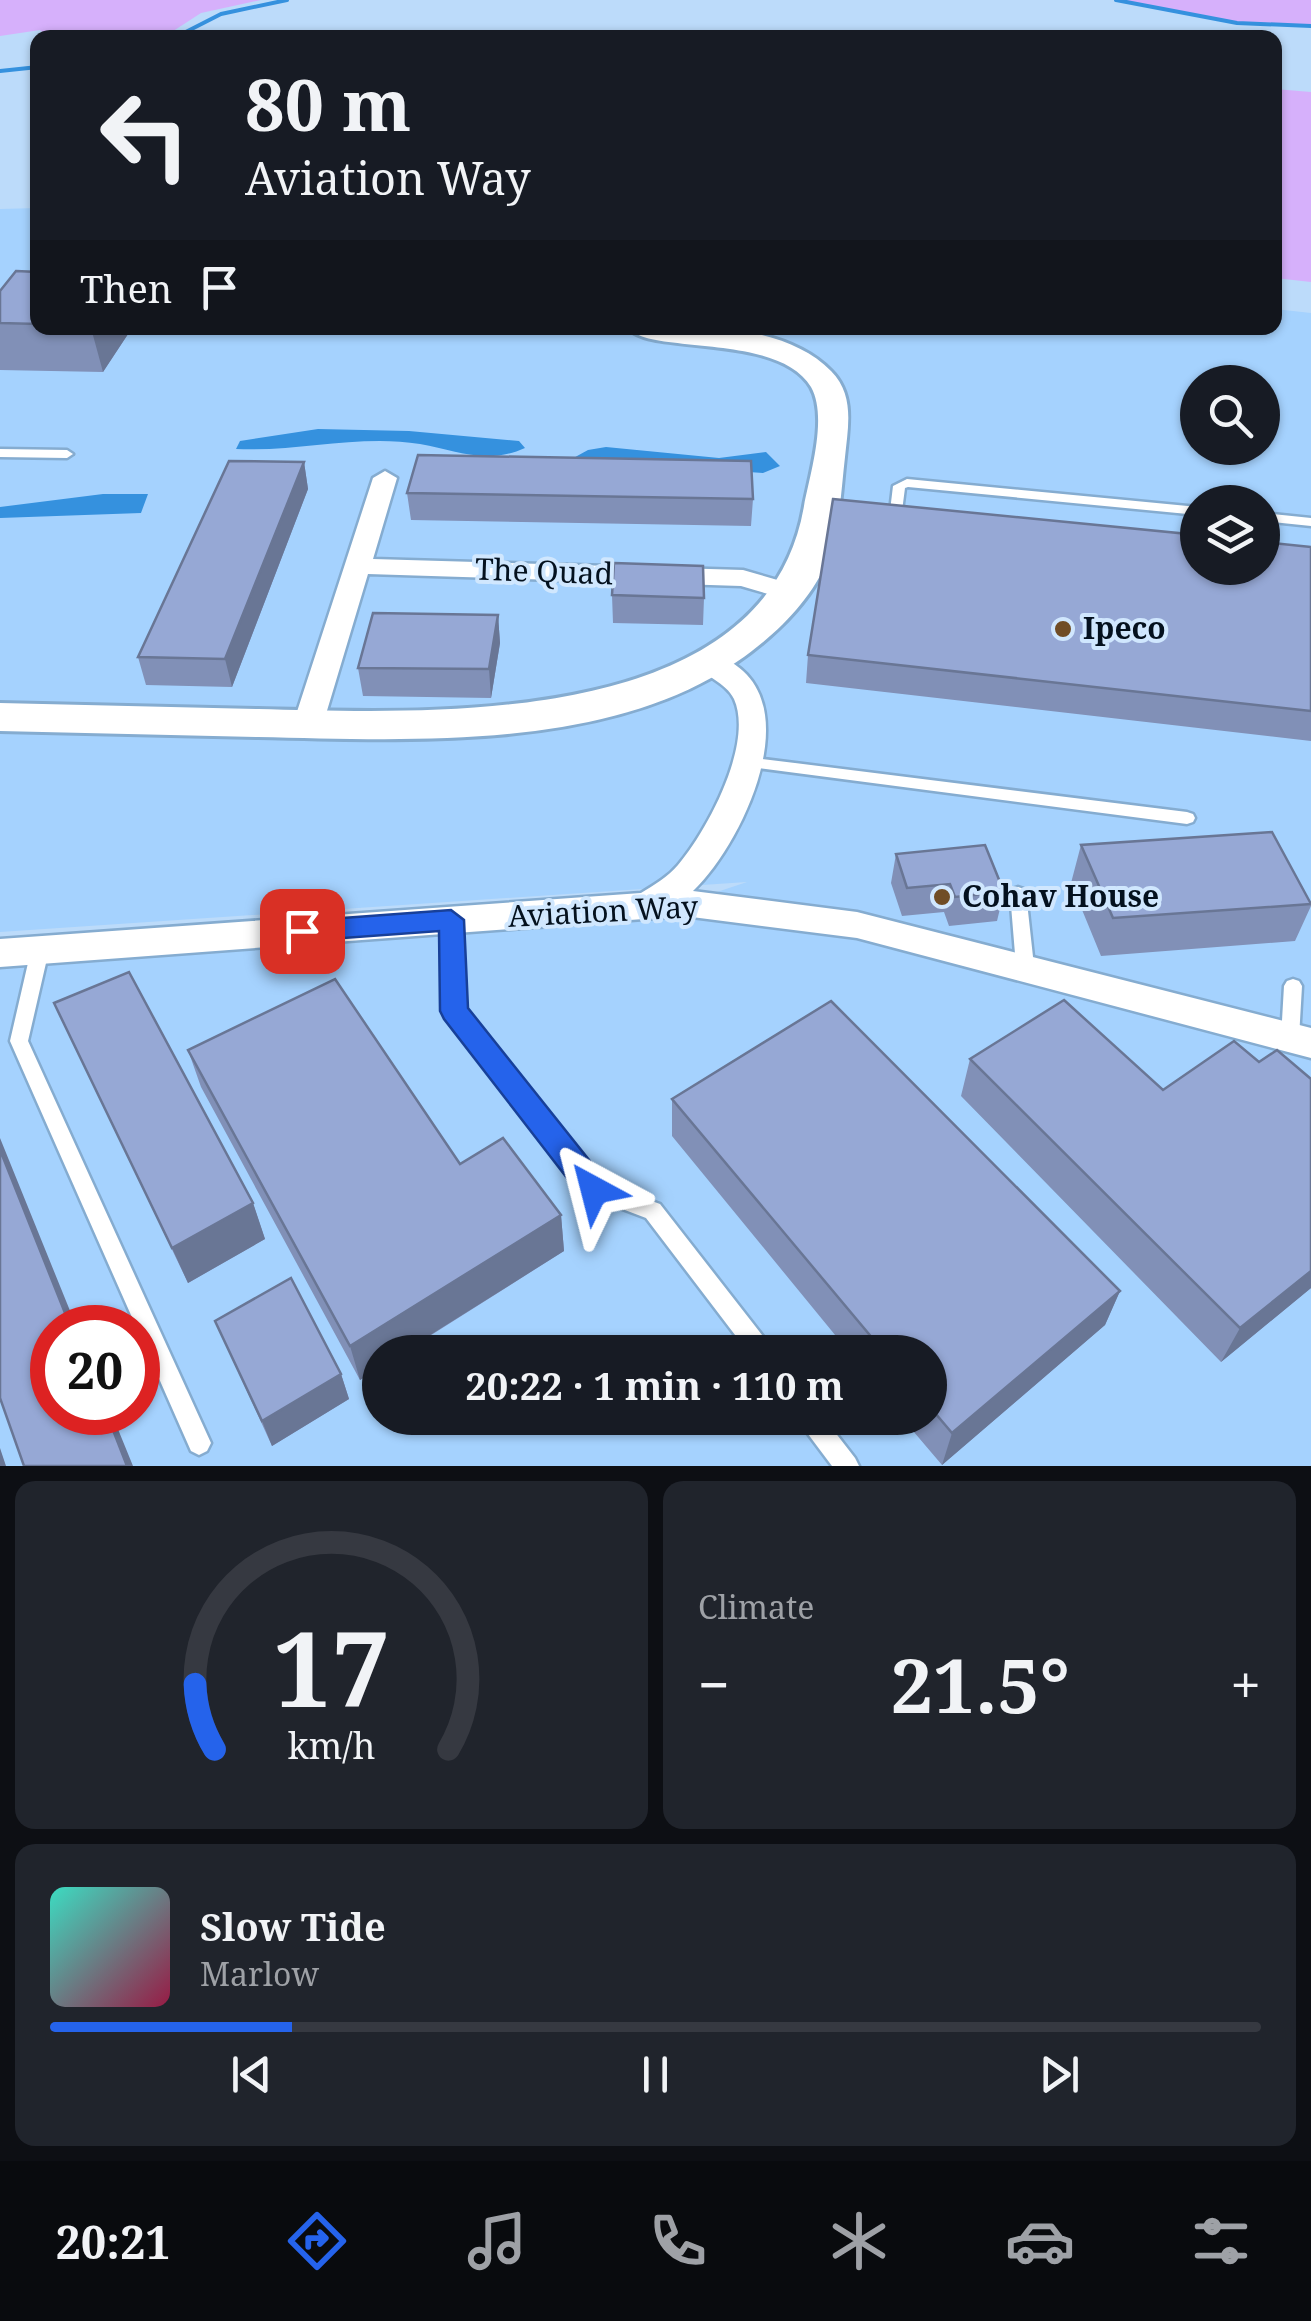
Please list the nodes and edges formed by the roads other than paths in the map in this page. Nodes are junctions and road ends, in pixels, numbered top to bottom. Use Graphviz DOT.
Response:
graph roads {
  1 [pos="688,335"];
  2 [pos="0,453"];
  3 [pos="67,454"];
  4 [pos="385,478"];
  5 [pos="1086,500"];
  6 [pos="1180,509"];
  7 [pos="880,510"];
  8 [pos="896,511"];
  9 [pos="915,513"];
  10 [pos="1087,515"];
  11 [pos="1280,519"];
  12 [pos="1311,522"];
  13 [pos="358,566"];
  14 [pos="788,592"];
  15 [pos="708,662"];
  16 [pos="0,717"];
  17 [pos="308,724"];
  18 [pos="746,762"];
  19 [pos="1187,818"];
  20 [pos="1018,893"];
  21 [pos="649,905"];
  22 [pos="451,920"];
  23 [pos="40,950"];
  24 [pos="0,953"];
  25 [pos="1026,966"];
  26 [pos="1293,986"];
  27 [pos="1300,1040"];
  28 [pos="748,1335"];
  29 [pos="823,1435"];
  30 [pos="198,1443"];
  31 [pos="847,1466"];
  1 -- 14 [label="street"];
  2 -- 3 [label="lane"];
  4 -- 13 [label="street"];
  5 -- 6 [label="lane"];
  5 -- 8 [label="lane"];
  5 -- 10 [label="lane"];
  7 -- 8 [label="lane"];
  8 -- 9 [label="lane"];
  11 -- 12 [label="lane"];
  13 -- 14 [label="street, The Quad"];
  13 -- 17 [label="street"];
  14 -- 15 [label="street"];
  15 -- 17 [label="street"];
  15 -- 18 [label="street"];
  16 -- 17 [label="street"];
  18 -- 19 [label="lane"];
  18 -- 21 [label="street"];
  20 -- 25 [label="lane"];
  21 -- 22 [label="street, Aviation Way"];
  21 -- 25 [label="street, Aviation Way"];
  22 -- 23 [label="street, Aviation Way"];
  22 -- 28 [label="lane"];
  23 -- 24 [label="street, Aviation Way"];
  23 -- 30 [label="lane"];
  25 -- 27 [label="street, Aviation Way"];
  26 -- 27 [label="lane"];
  29 -- 31 [label="lane"];
}
